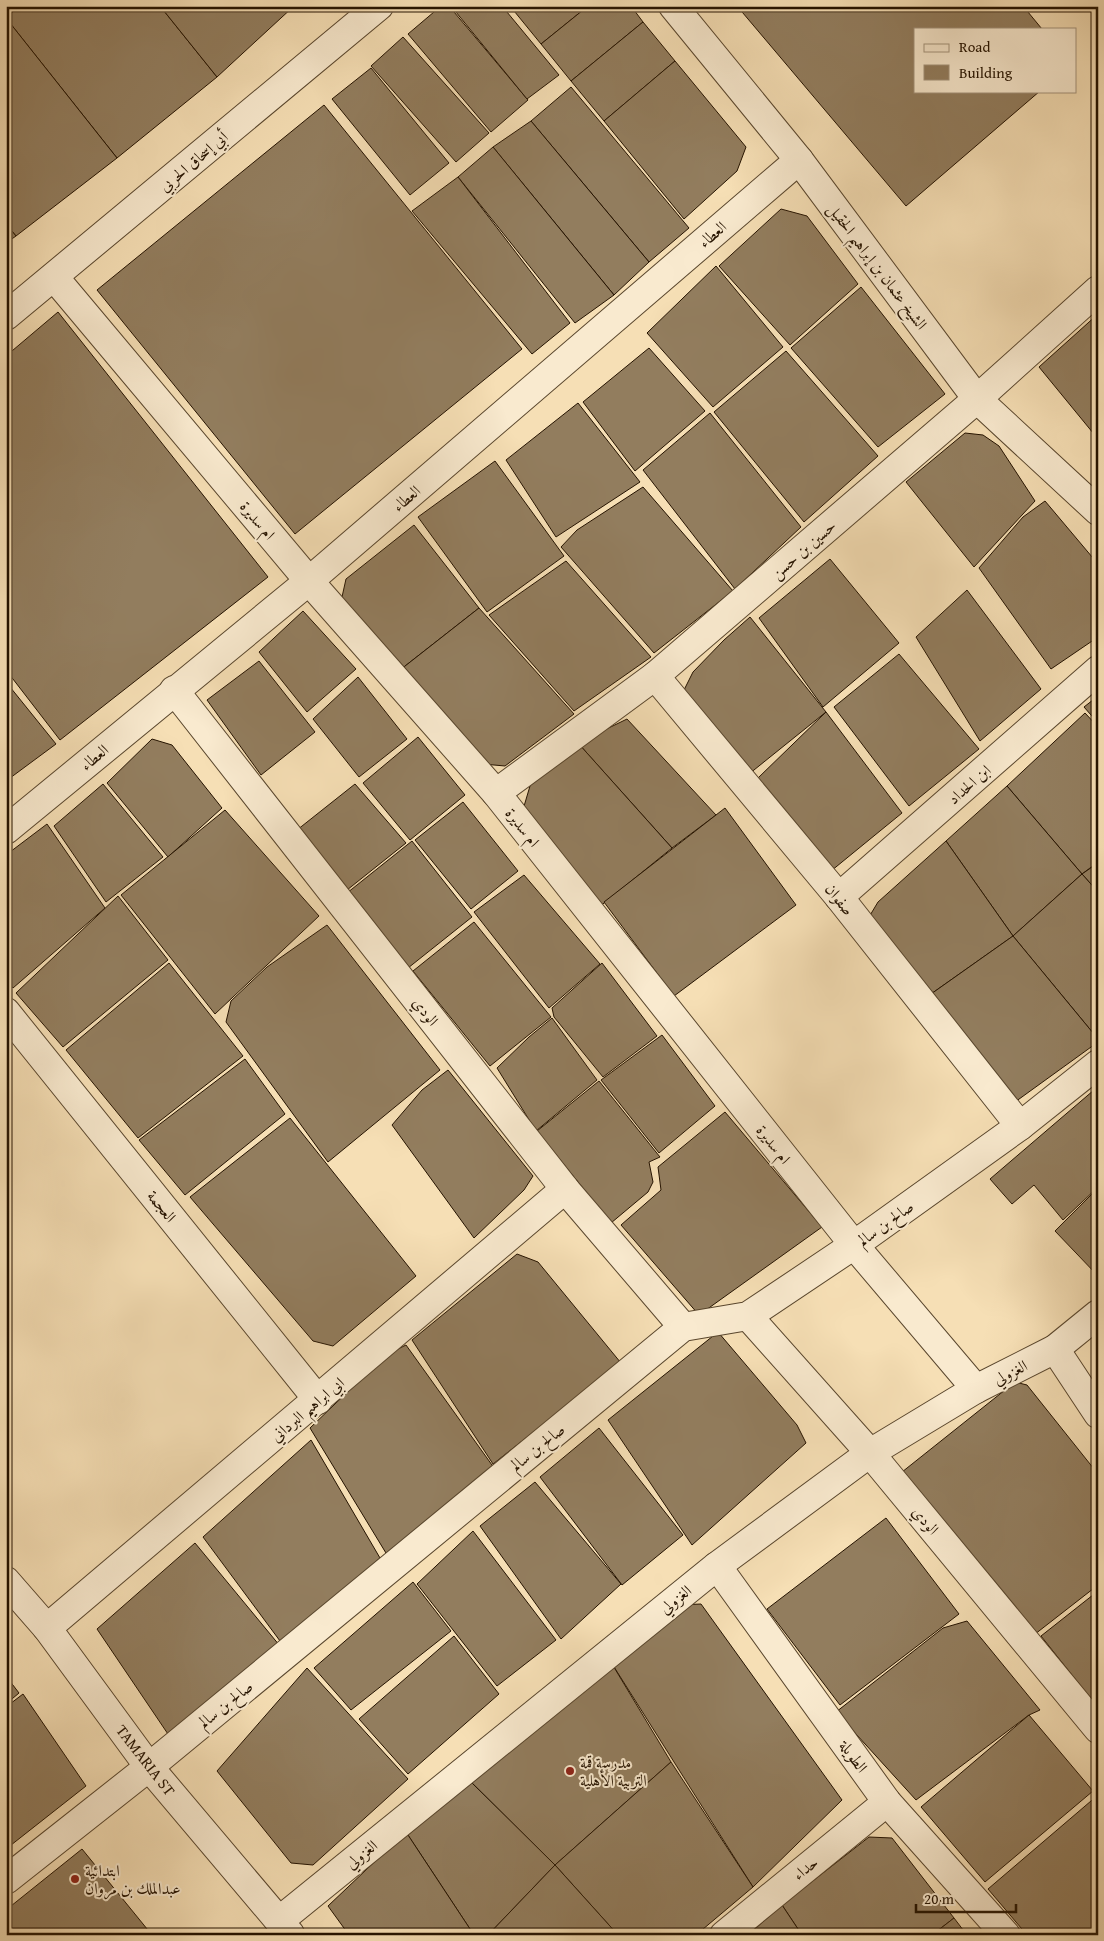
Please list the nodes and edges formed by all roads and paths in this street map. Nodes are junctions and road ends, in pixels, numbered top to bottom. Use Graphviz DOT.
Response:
graph roads {
  1 [pos="379,6"];
  2 [pos="673,6"];
  3 [pos="799,160"];
  4 [pos="54,277"];
  5 [pos="1098,290"];
  6 [pos="6,316"];
  7 [pos="977,399"];
  8 [pos="1098,511"];
  9 [pos="309,581"];
  10 [pos="1098,670"];
  11 [pos="655,676"];
  12 [pos="174,690"];
  13 [pos="496,793"];
  14 [pos="6,830"];
  15 [pos="839,897"];
  16 [pos="6,1012"];
  17 [pos="1098,1064"];
  18 [pos="1020,1126"];
  19 [pos="565,1189"];
  20 [pos="854,1245"];
  21 [pos="1098,1314"];
  22 [pos="748,1316"];
  23 [pos="683,1327"];
  24 [pos="1055,1349"];
  25 [pos="976,1388"];
  26 [pos="318,1400"];
  27 [pos="1098,1414"];
  28 [pos="870,1453"];
  29 [pos="716,1566"];
  30 [pos="6,1581"];
  31 [pos="47,1628"];
  32 [pos="1098,1729"];
  33 [pos="149,1767"];
  34 [pos="886,1802"];
  35 [pos="6,1880"];
  36 [pos="285,1928"];
  37 [pos="724,1935"];
  38 [pos="1006,1935"];
  1 -- 4 [label="street, أبي إسحاق الحربي"];
  2 -- 3 [label="street, الشيخ عثمان بن إبراهيم الحقيل"];
  3 -- 7 [label="street, الشيخ عثمان بن إبراهيم الحقيل"];
  3 -- 9 [label="street, العطاء"];
  4 -- 6 [label="street, أبي إسحاق الحربي"];
  4 -- 9 [label="street, ام سديرة"];
  5 -- 7 [label="street, حسين بن حسن"];
  7 -- 8 [label="street, الشيخ عثمان بن إبراهيم الحقيل"];
  7 -- 11 [label="street, حسين بن حسن"];
  9 -- 12 [label="street, العطاء"];
  9 -- 13 [label="street, ام سديرة"];
  10 -- 15 [label="street, ابن الحداد"];
  11 -- 13 [label="street, حسين بن حسن"];
  11 -- 15 [label="street, صفوان"];
  12 -- 14 [label="street, العطاء"];
  12 -- 19 [label="street, الودي"];
  13 -- 20 [label="street, ام سديرة"];
  15 -- 18 [label="street, صفوان"];
  16 -- 26 [label="street, العجمة"];
  17 -- 18 [label="street, صالح بن سالم"];
  18 -- 20 [label="street, صالح بن سالم"];
  19 -- 23 [label="street, الودي"];
  19 -- 26 [label="street, ابي ابراهيم البرداني"];
  20 -- 22 [label="street, صالح بن سالم"];
  20 -- 25 [label="street, ام سديرة"];
  21 -- 24 [label="street, الغزولي"];
  22 -- 23 [label="street, صالح بن سالم"];
  22 -- 28 [label="street, الودي"];
  23 -- 33 [label="street, صالح بن سالم"];
  24 -- 25 [label="street, الغزولي"];
  24 -- 27 [label="street"];
  25 -- 28 [label="street, الغزولي"];
  26 -- 31 [label="street, ابي ابراهيم البرداني"];
  28 -- 29 [label="street, الغزولي"];
  28 -- 32 [label="street, الودي"];
  29 -- 34 [label="street, الطويلة"];
  29 -- 36 [label="street, الغزولي"];
  30 -- 31 [label="street, TAMARIA ST"];
  31 -- 33 [label="street, TAMARIA ST"];
  33 -- 35 [label="street, صالح بن سالم"];
  33 -- 36 [label="street, TAMARIA ST"];
  34 -- 37 [label="street, حداء"];
  34 -- 38 [label="street, الطويلة"];
}
